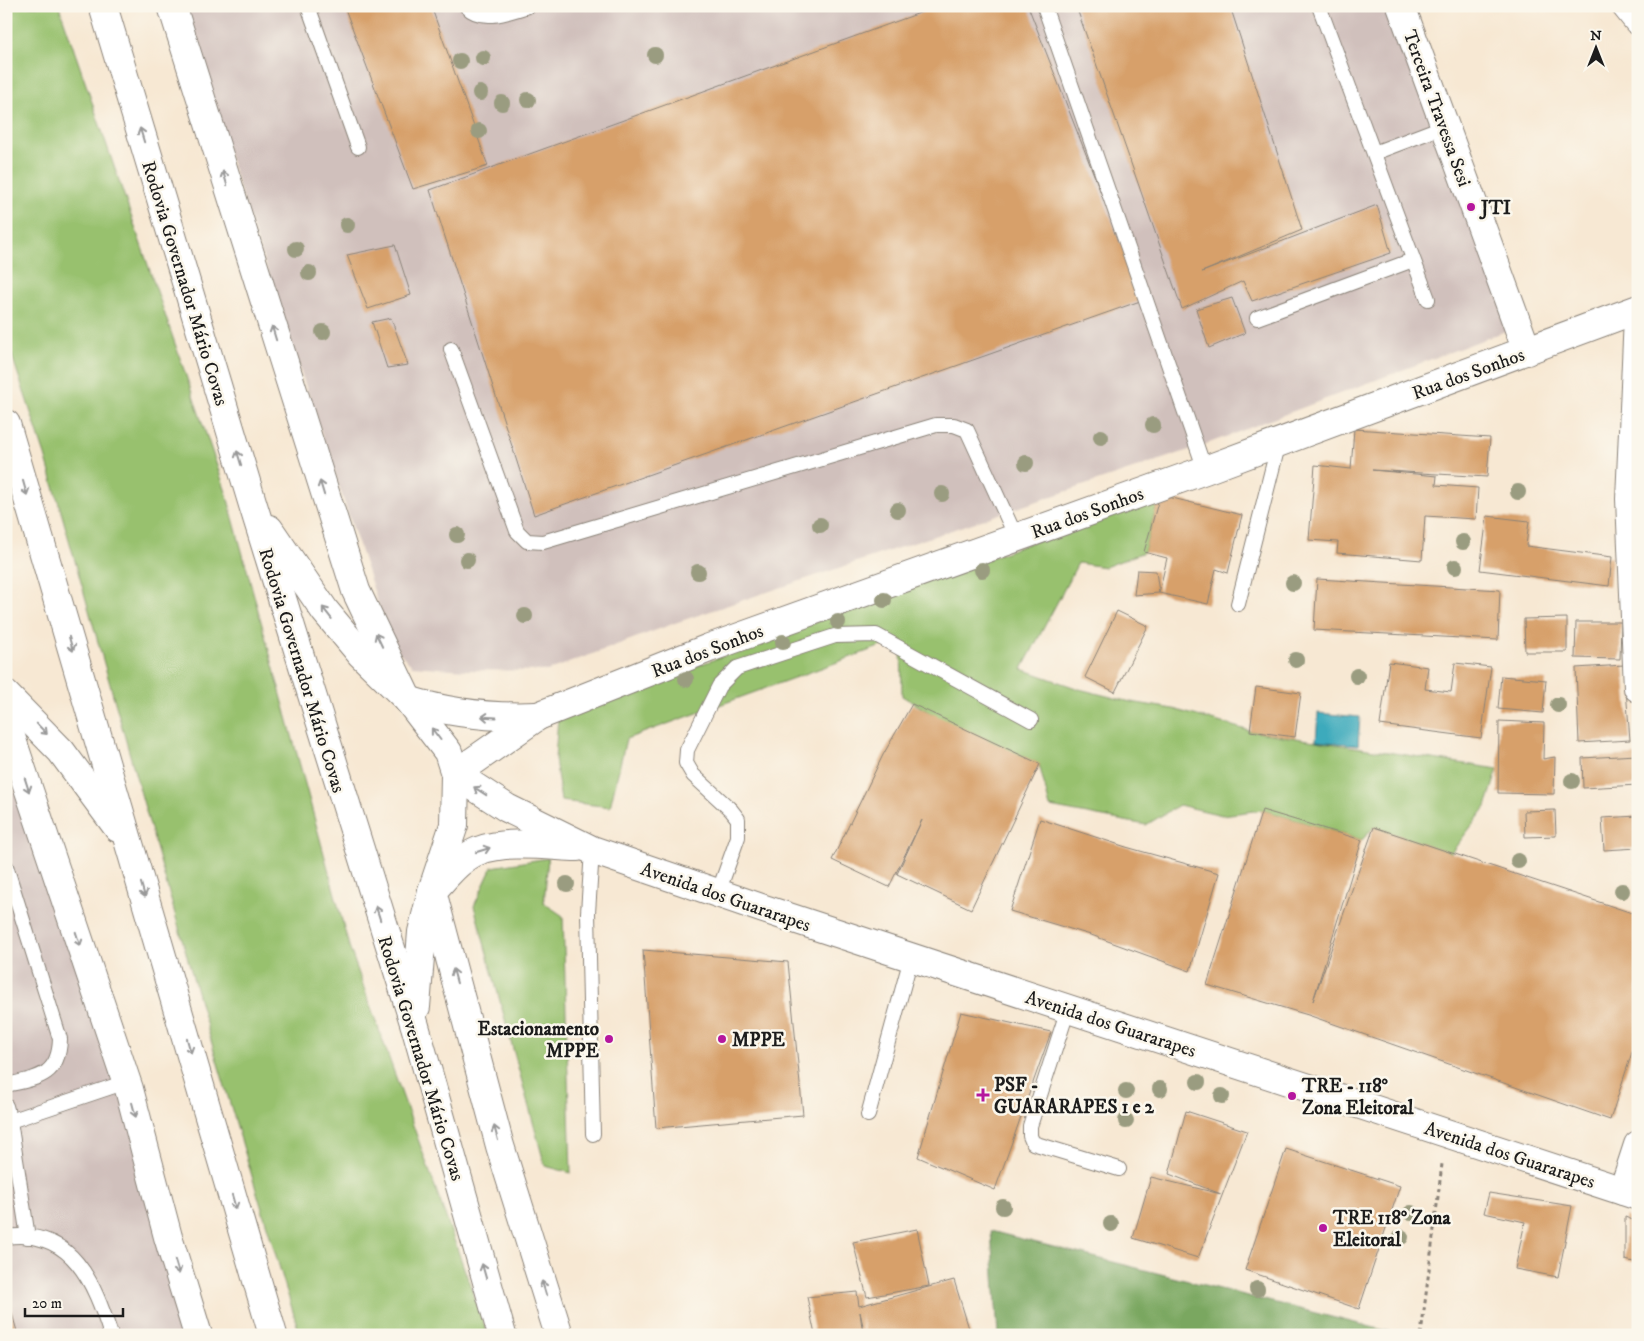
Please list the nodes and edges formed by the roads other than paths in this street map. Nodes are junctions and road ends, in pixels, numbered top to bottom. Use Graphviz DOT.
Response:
graph roads {
  1 [pos="103,6"];
  2 [pos="172,6"];
  3 [pos="308,6"];
  4 [pos="466,6"];
  5 [pos="528,6"];
  6 [pos="1044,6"];
  7 [pos="1319,6"];
  8 [pos="1401,6"];
  9 [pos="1626,6"];
  10 [pos="1638,21"];
  11 [pos="1445,126"];
  12 [pos="358,147"];
  13 [pos="1374,153"];
  14 [pos="1413,260"];
  15 [pos="1428,299"];
  16 [pos="1638,309"];
  17 [pos="1638,317"];
  18 [pos="1257,318"];
  19 [pos="451,349"];
  20 [pos="1527,351"];
  21 [pos="6,424"];
  22 [pos="1279,442"];
  23 [pos="1205,470"];
  24 [pos="252,505"];
  25 [pos="1016,537"];
  26 [pos="1238,604"];
  27 [pos="1638,688"];
  28 [pos="6,695"];
  29 [pos="408,700"];
  30 [pos="538,716"];
  31 [pos="1031,720"];
  32 [pos="6,722"];
  33 [pos="455,774"];
  34 [pos="129,844"];
  35 [pos="588,848"];
  36 [pos="6,866"];
  37 [pos="432,891"];
  38 [pos="718,893"];
  39 [pos="911,958"];
  40 [pos="1068,1009"];
  41 [pos="415,1026"];
  42 [pos="126,1082"];
  43 [pos="6,1085"];
  44 [pos="6,1106"];
  45 [pos="868,1115"];
  46 [pos="10,1121"];
  47 [pos="593,1134"];
  48 [pos="1638,1145"];
  49 [pos="1119,1169"];
  50 [pos="1630,1194"];
  51 [pos="6,1237"];
  52 [pos="28,1237"];
  53 [pos="111,1335"];
  54 [pos="198,1335"];
  55 [pos="273,1335"];
  56 [pos="502,1335"];
  57 [pos="559,1335"];
  24 -- 1 [label="main road, Rodovia Governador Mário Covas, one-way"];
  29 -- 2 [label="main road, one-way"];
  3 -- 12 [label="lane"];
  4 -- 5 [label="lane"];
  6 -- 23 [label="lane"];
  7 -- 13 [label="lane"];
  8 -- 11 [label="main road, Terceira Travessa Sesi"];
  9 -- 10 [label="main road"];
  11 -- 13 [label="lane"];
  11 -- 20 [label="main road, Terceira Travessa Sesi"];
  13 -- 14 [label="lane"];
  14 -- 15 [label="lane"];
  14 -- 18 [label="lane"];
  16 -- 20 [label="main road, Rua dos Sonhos"];
  17 -- 27 [label="main road"];
  19 -- 25 [label="lane"];
  20 -- 22 [label="main road, Rua dos Sonhos"];
  21 -- 34 [label="main road, one-way"];
  22 -- 23 [label="main road, Rua dos Sonhos"];
  22 -- 26 [label="lane"];
  23 -- 25 [label="main road, Rua dos Sonhos"];
  29 -- 24 [label="main road, one-way"];
  41 -- 24 [label="main road, Rodovia Governador Mário Covas, one-way"];
  25 -- 30 [label="main road, Rua dos Sonhos"];
  28 -- 34 [label="main road, one-way"];
  30 -- 29 [label="main road, Rua dos Sonhos, one-way"];
  33 -- 29 [label="main road, one-way"];
  30 -- 33 [label="main road, Rua dos Sonhos"];
  31 -- 38 [label="lane"];
  32 -- 42 [label="main road, one-way"];
  35 -- 33 [label="main road, Avenida dos Guararapes, one-way"];
  33 -- 37 [label="main road"];
  34 -- 55 [label="main road, one-way"];
  37 -- 35 [label="main road, Avenida dos Guararapes, one-way"];
  35 -- 38 [label="main road, Avenida dos Guararapes"];
  35 -- 47 [label="lane"];
  36 -- 43 [label="lane"];
  37 -- 41 [label="main road"];
  57 -- 37 [label="main road, one-way"];
  38 -- 39 [label="main road, Avenida dos Guararapes"];
  39 -- 40 [label="main road, Avenida dos Guararapes"];
  39 -- 45 [label="lane"];
  40 -- 49 [label="lane"];
  40 -- 50 [label="main road, Avenida dos Guararapes"];
  56 -- 41 [label="main road, Rodovia Governador Mário Covas, one-way"];
  42 -- 46 [label="lane"];
  42 -- 54 [label="main road, one-way"];
  44 -- 46 [label="lane"];
  46 -- 52 [label="lane"];
  48 -- 50 [label="main road"];
  51 -- 52 [label="lane"];
  52 -- 53 [label="lane"];
}
